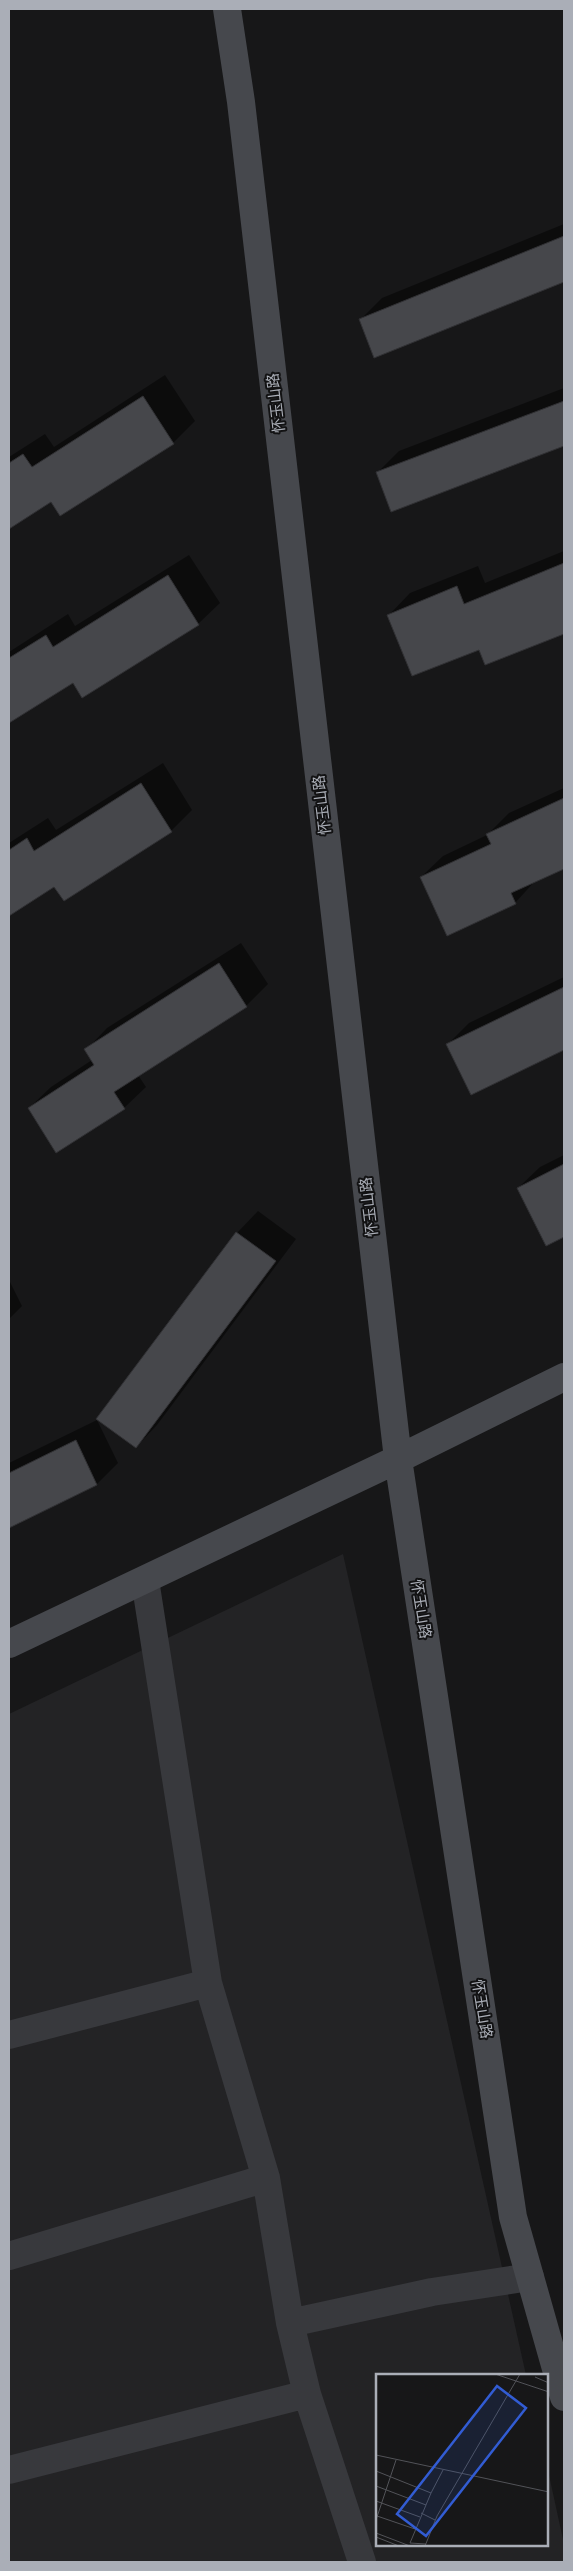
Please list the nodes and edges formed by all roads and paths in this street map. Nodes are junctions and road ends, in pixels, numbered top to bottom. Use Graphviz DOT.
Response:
graph roads {
  1 [pos="227,9"];
  2 [pos="564,1377"];
  3 [pos="398,1459"];
  4 [pos="145,1580"];
  5 [pos="9,1644"];
  6 [pos="208,1983"];
  7 [pos="9,2035"];
  8 [pos="266,2178"];
  9 [pos="9,2256"];
  10 [pos="530,2277"];
  11 [pos="290,2323"];
  12 [pos="307,2394"];
  13 [pos="564,2397"];
  14 [pos="9,2470"];
  15 [pos="362,2562"];
  1 -- 3 [label="street, 怀玉山路"];
  2 -- 3 [label="street"];
  3 -- 4 [label="street"];
  3 -- 10 [label="street, 怀玉山路"];
  4 -- 5 [label="street"];
  4 -- 6 [label="street"];
  6 -- 7 [label="street"];
  6 -- 8 [label="street"];
  8 -- 9 [label="street"];
  8 -- 11 [label="street"];
  10 -- 11 [label="street"];
  10 -- 13 [label="street, 怀玉山路"];
  11 -- 12 [label="street"];
  12 -- 14 [label="street"];
  12 -- 15 [label="street"];
}
